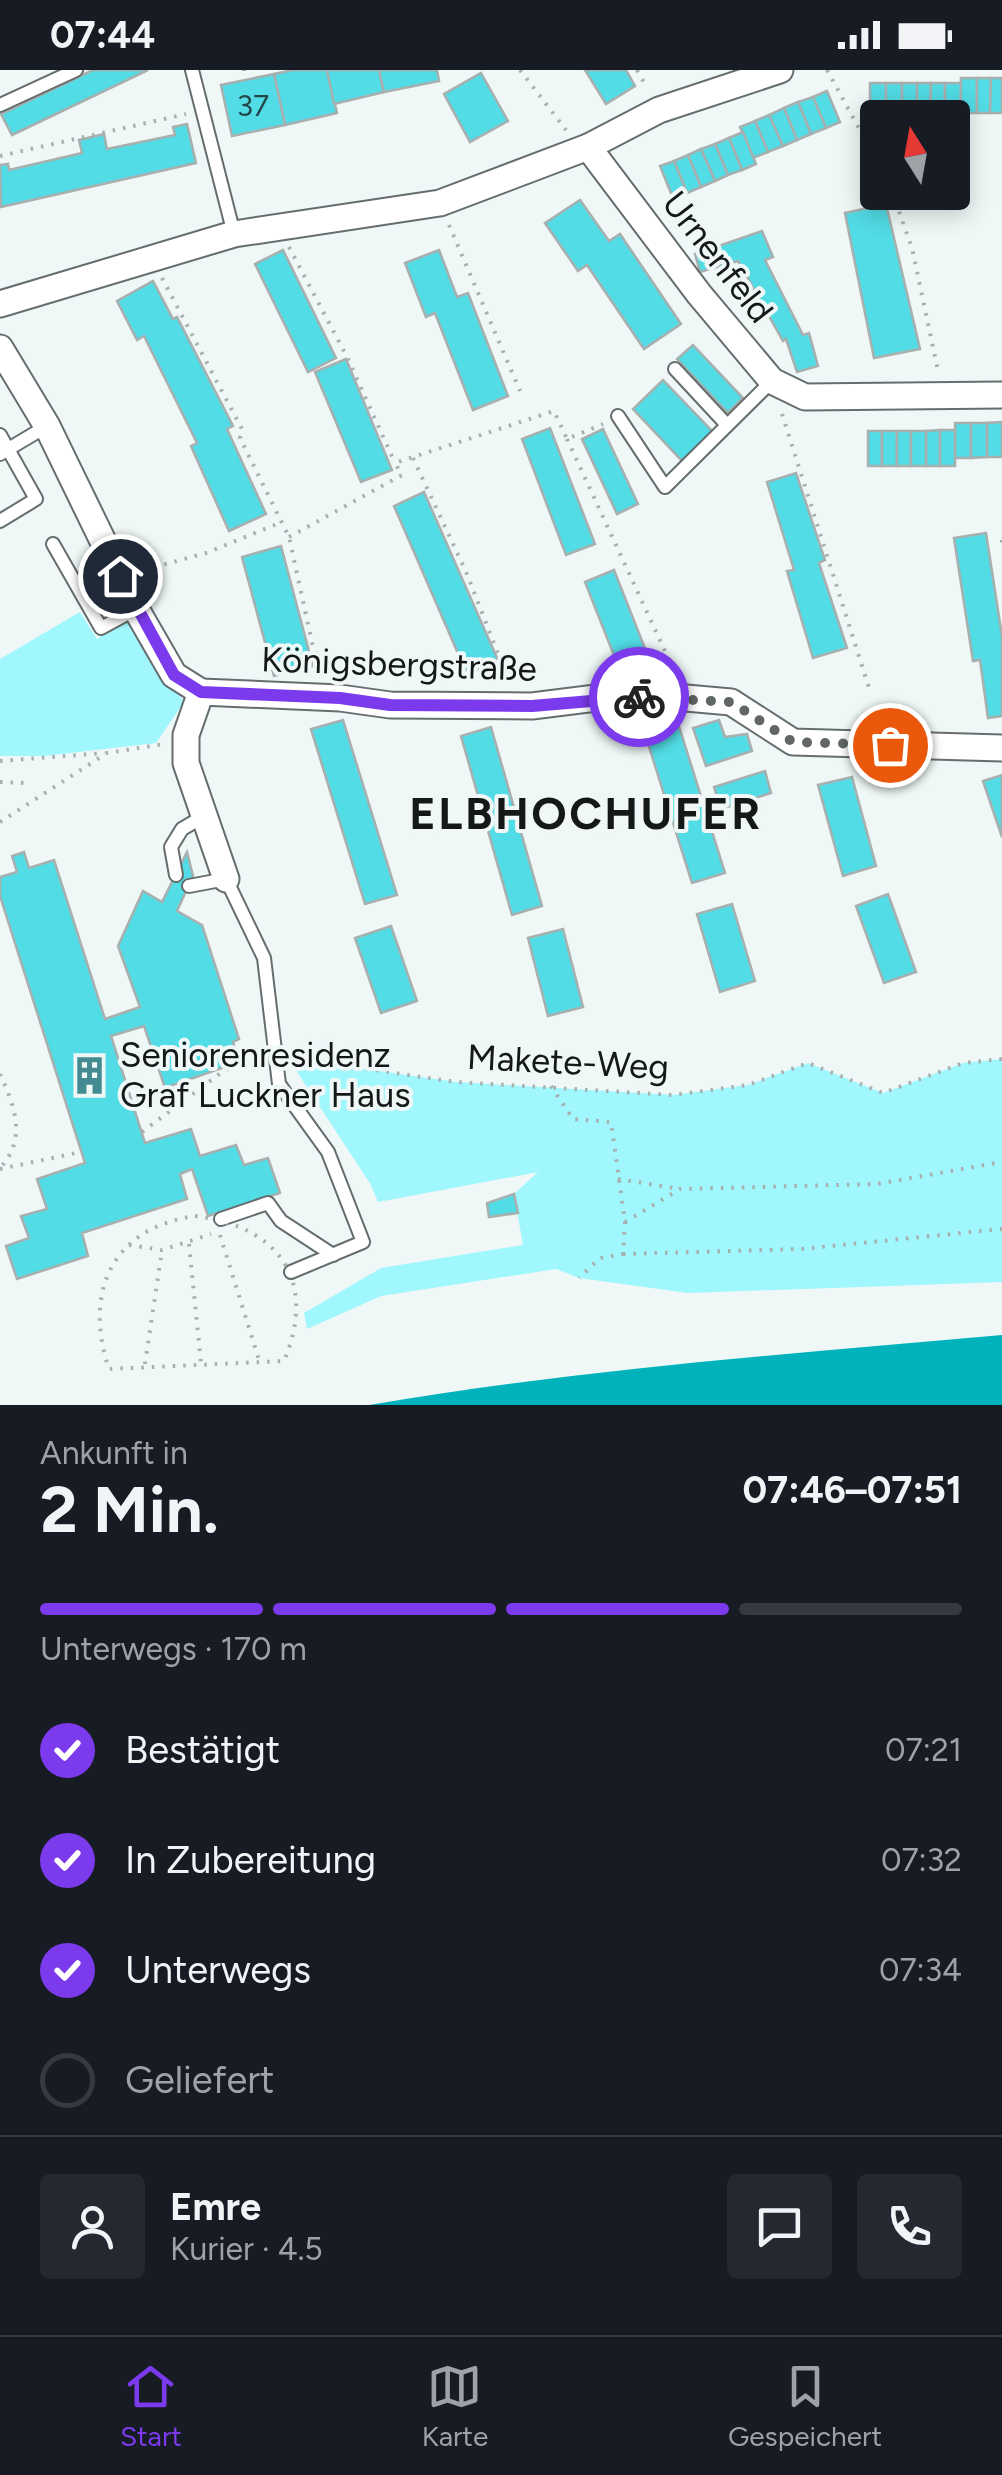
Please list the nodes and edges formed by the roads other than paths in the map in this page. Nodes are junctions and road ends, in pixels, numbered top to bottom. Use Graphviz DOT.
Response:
graph roads {
  1 [pos="76,70"];
  2 [pos="192,70"];
  3 [pos="780,70"];
  4 [pos="0,105"];
  5 [pos="591,145"];
  6 [pos="234,234"];
  7 [pos="0,304"];
  8 [pos="0,348"];
  9 [pos="675,369"];
  10 [pos="772,381"];
  11 [pos="1002,395"];
  12 [pos="618,416"];
  13 [pos="727,425"];
  14 [pos="47,426"];
  15 [pos="0,434"];
  16 [pos="4,452"];
  17 [pos="0,521"];
  18 [pos="53,544"];
  19 [pos="136,609"];
  20 [pos="201,692"];
  21 [pos="1002,748"];
  22 [pos="204,816"];
  23 [pos="176,875"];
  24 [pos="226,879"];
  25 [pos="189,886"];
  26 [pos="223,1224"];
  27 [pos="333,1254"];
  28 [pos="291,1272"];
  1 -- 4 [label="lane"];
  2 -- 6 [label="lane"];
  3 -- 5 [label="street"];
  5 -- 6 [label="street"];
  5 -- 10 [label="street, Urnenfeld"];
  6 -- 7 [label="street"];
  8 -- 14 [label="street"];
  9 -- 13 [label="lane"];
  10 -- 11 [label="street, Urnenfeld"];
  10 -- 13 [label="lane"];
  12 -- 13 [label="lane"];
  14 -- 16 [label="lane"];
  14 -- 19 [label="street"];
  15 -- 16 [label="lane"];
  16 -- 17 [label="lane"];
  18 -- 19 [label="lane"];
  19 -- 20 [label="street"];
  20 -- 21 [label="street, Königsbergstraße"];
  20 -- 22 [label="street"];
  22 -- 23 [label="lane"];
  22 -- 24 [label="street"];
  24 -- 25 [label="lane"];
  24 -- 27 [label="lane"];
  26 -- 27 [label="lane"];
  27 -- 28 [label="lane"];
}
